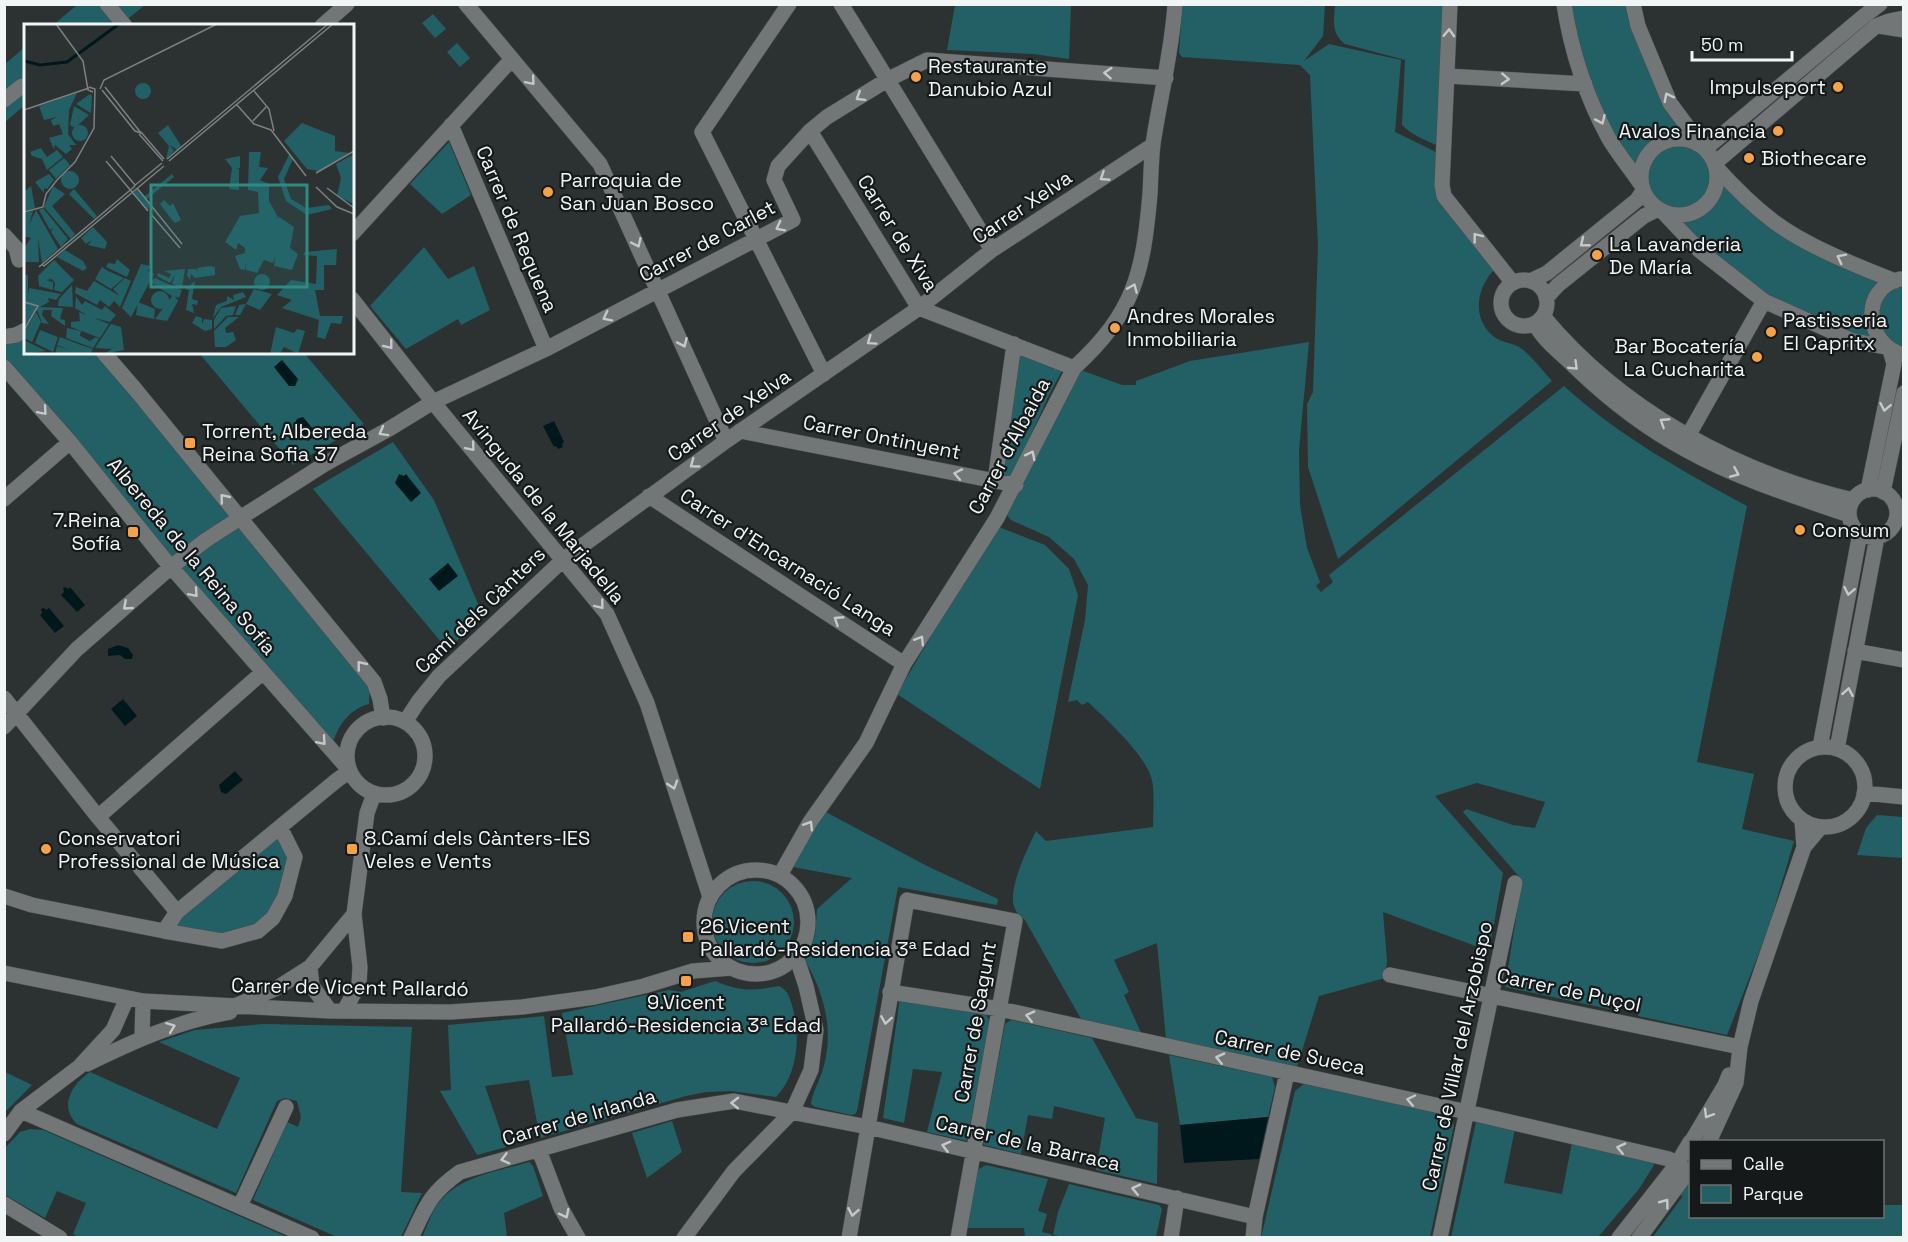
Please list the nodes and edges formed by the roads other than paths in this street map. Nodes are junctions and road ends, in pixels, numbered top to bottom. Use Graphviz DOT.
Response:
graph roads {
  1 [pos="107,4"];
  2 [pos="347,4"];
  3 [pos="466,4"];
  4 [pos="789,4"];
  5 [pos="841,4"];
  6 [pos="1175,4"];
  7 [pos="1450,4"];
  8 [pos="1564,4"];
  9 [pos="1633,4"];
  10 [pos="1874,12"];
  11 [pos="1904,18"];
  12 [pos="122,24"];
  13 [pos="324,24"];
  14 [pos="1904,30"];
  15 [pos="512,58"];
  16 [pos="1447,76"];
  17 [pos="1166,78"];
  18 [pos="887,81"];
  19 [pos="1585,84"];
  20 [pos="22,86"];
  21 [pos="4,100"];
  22 [pos="451,126"];
  23 [pos="810,131"];
  24 [pos="1153,145"];
  25 [pos="1703,147"];
  26 [pos="1715,165"];
  27 [pos="1642,187"];
  28 [pos="1661,211"];
  29 [pos="354,232"];
  30 [pos="4,235"];
  31 [pos="756,239"];
  32 [pos="992,250"];
  33 [pos="16,260"];
  34 [pos="1899,280"];
  35 [pos="1530,281"];
  36 [pos="1513,283"];
  37 [pos="659,290"];
  38 [pos="1546,298"];
  39 [pos="1764,301"];
  40 [pos="354,302"];
  41 [pos="919,308"];
  42 [pos="1539,320"];
  43 [pos="24,331"];
  44 [pos="4,337"];
  45 [pos="1014,344"];
  46 [pos="546,349"];
  47 [pos="1893,351"];
  48 [pos="104,354"];
  49 [pos="4,367"];
  50 [pos="1074,368"];
  51 [pos="824,374"];
  52 [pos="1904,393"];
  53 [pos="433,402"];
  54 [pos="740,431"];
  55 [pos="1688,436"];
  56 [pos="726,441"];
  57 [pos="70,442"];
  58 [pos="994,481"];
  59 [pos="1016,485"];
  60 [pos="1876,491"];
  61 [pos="649,496"];
  62 [pos="4,499"];
  63 [pos="1899,506"];
  64 [pos="1851,507"];
  65 [pos="240,518"];
  66 [pos="1898,527"];
  67 [pos="1860,533"];
  68 [pos="1876,537"];
  69 [pos="564,559"];
  70 [pos="171,567"];
  71 [pos="1855,651"];
  72 [pos="1904,660"];
  73 [pos="904,664"];
  74 [pos="263,672"];
  75 [pos="4,698"];
  76 [pos="18,712"];
  77 [pos="383,718"];
  78 [pos="405,722"];
  79 [pos="4,727"];
  80 [pos="1820,747"];
  81 [pos="1837,749"];
  82 [pos="350,771"];
  83 [pos="1864,793"];
  84 [pos="374,794"];
  85 [pos="1904,797"];
  86 [pos="98,817"];
  87 [pos="1802,821"];
  88 [pos="280,827"];
  89 [pos="1820,828"];
  90 [pos="1804,847"];
  91 [pos="780,875"];
  92 [pos="1515,883"];
  93 [pos="4,896"];
  94 [pos="710,897"];
  95 [pos="177,912"];
  96 [pos="354,914"];
  97 [pos="164,931"];
  98 [pos="710,946"];
  99 [pos="322,954"];
  100 [pos="796,956"];
  101 [pos="360,967"];
  102 [pos="310,968"];
  103 [pos="732,968"];
  104 [pos="780,968"];
  105 [pos="693,970"];
  106 [pos="4,973"];
  107 [pos="1390,975"];
  108 [pos="806,986"];
  109 [pos="890,992"];
  110 [pos="1491,996"];
  111 [pos="127,998"];
  112 [pos="143,1001"];
  113 [pos="232,1007"];
  114 [pos="250,1008"];
  115 [pos="1000,1009"];
  116 [pos="337,1011"];
  117 [pos="142,1038"];
  118 [pos="1740,1047"];
  119 [pos="79,1067"];
  120 [pos="1287,1073"];
  121 [pos="286,1107"];
  122 [pos="21,1111"];
  123 [pos="792,1112"];
  124 [pos="1467,1112"];
  125 [pos="868,1127"];
  126 [pos="4,1134"];
  127 [pos="1692,1140"];
  128 [pos="1710,1140"];
  129 [pos="1689,1149"];
  130 [pos="539,1150"];
  131 [pos="973,1152"];
  132 [pos="1684,1166"];
  133 [pos="1177,1198"];
  134 [pos="4,1204"];
  135 [pos="240,1206"];
  136 [pos="1255,1216"];
  137 [pos="60,1238"];
  138 [pos="312,1238"];
  139 [pos="411,1238"];
  140 [pos="578,1238"];
  141 [pos="684,1238"];
  142 [pos="849,1238"];
  143 [pos="958,1238"];
  144 [pos="1171,1238"];
  145 [pos="1253,1238"];
  146 [pos="1440,1238"];
  147 [pos="1619,1238"];
  148 [pos="1639,1238"];
  1 -- 12 [label="street"];
  2 -- 13 [label="street"];
  3 -- 15 [label="street"];
  4 -- 31 [label="street"];
  5 -- 18 [label="street"];
  6 -- 17 [label="street, Carrer d'Albaida"];
  16 -- 7 [label="street, one-way"];
  8 -- 19 [label="street"];
  25 -- 9 [label="street, one-way"];
  10 -- 11 [label="street"];
  10 -- 14 [label="street"];
  10 -- 25 [label="street"];
  10 -- 26 [label="street"];
  15 -- 22 [label="street"];
  15 -- 37 [label="street, one-way"];
  16 -- 19 [label="street, one-way"];
  36 -- 16 [label="street, one-way"];
  17 -- 18 [label="street, Carrer de Carlet, one-way"];
  17 -- 24 [label="street, Carrer d'Albaida"];
  18 -- 23 [label="street, Carrer de Carlet, one-way"];
  18 -- 32 [label="street"];
  19 -- 27 [label="street, one-way"];
  20 -- 21 [label="street"];
  22 -- 29 [label="street"];
  22 -- 46 [label="street, Carrer de Requena"];
  23 -- 31 [label="street, Carrer de Carlet, one-way"];
  23 -- 41 [label="street, Carrer de Xiva"];
  24 -- 32 [label="street, Carrer Xelva, one-way"];
  50 -- 24 [label="street, Carrer d'Albaida, one-way"];
  25 -- 26 [label="street"];
  25 -- 27 [label="street"];
  26 -- 28 [label="street"];
  34 -- 26 [label="street, one-way"];
  27 -- 28 [label="street"];
  27 -- 35 [label="street, one-way"];
  28 -- 38 [label="street"];
  28 -- 39 [label="street"];
  30 -- 33 [label="street"];
  31 -- 37 [label="street, Carrer de Carlet"];
  31 -- 51 [label="street"];
  32 -- 41 [label="street, Carrer Xelva"];
  34 -- 47 [label="street"];
  35 -- 36 [label="street"];
  35 -- 38 [label="street"];
  36 -- 42 [label="street"];
  37 -- 46 [label="street, Carrer de Carlet, one-way"];
  37 -- 56 [label="street, one-way"];
  38 -- 42 [label="street"];
  39 -- 47 [label="street"];
  39 -- 55 [label="street"];
  40 -- 53 [label="street, Avinguda de la Marjadella, one-way"];
  41 -- 45 [label="street, Carrer de Xiva"];
  41 -- 51 [label="street, Carrer de Xelva, one-way"];
  55 -- 42 [label="street, one-way"];
  42 -- 64 [label="street, one-way"];
  43 -- 44 [label="street"];
  45 -- 50 [label="street, Carrer de Xiva"];
  45 -- 58 [label="street"];
  46 -- 53 [label="street, Carrer de Carlet"];
  47 -- 60 [label="street, one-way"];
  65 -- 48 [label="street, one-way"];
  49 -- 57 [label="street, Albereda de la Reina Sofía, one-way"];
  59 -- 50 [label="street, Carrer d'Albaida, one-way"];
  51 -- 54 [label="street, Carrer de Xelva"];
  52 -- 60 [label="street"];
  53 -- 65 [label="street, Carrer de Carlet, one-way"];
  53 -- 69 [label="street, Avinguda de la Marjadella, one-way"];
  54 -- 56 [label="street, Carrer de Xelva"];
  58 -- 54 [label="street, Carrer Ontinyent, one-way"];
  55 -- 64 [label="street"];
  56 -- 61 [label="street, Carrer de Xelva, one-way"];
  57 -- 62 [label="street"];
  57 -- 70 [label="street, Albereda de la Reina Sofía"];
  58 -- 59 [label="street, Carrer Ontinyent"];
  73 -- 59 [label="street, Carrer d'Albaida, one-way"];
  60 -- 63 [label="street"];
  60 -- 64 [label="street"];
  61 -- 69 [label="street, Carrer de Xelva"];
  73 -- 61 [label="street, Carrer d'Encarnació Langa, one-way"];
  63 -- 66 [label="street"];
  64 -- 67 [label="street"];
  65 -- 70 [label="street, Carrer de Carlet"];
  77 -- 65 [label="street, one-way"];
  66 -- 68 [label="street"];
  67 -- 68 [label="street"];
  67 -- 80 [label="street, one-way"];
  68 -- 71 [label="street"];
  69 -- 78 [label="street, Camí dels Cànters"];
  69 -- 94 [label="street, Avinguda de la Marjadella, one-way"];
  70 -- 74 [label="street, Albereda de la Reina Sofía, one-way"];
  70 -- 76 [label="street, Carrer de Carlet, one-way"];
  71 -- 72 [label="street"];
  81 -- 71 [label="street, one-way"];
  91 -- 73 [label="street, Carrer d'Albaida, one-way"];
  74 -- 82 [label="street, Albereda de la Reina Sofía, one-way"];
  74 -- 86 [label="street"];
  75 -- 76 [label="street"];
  76 -- 79 [label="street, Carrer de Carlet"];
  76 -- 86 [label="street"];
  77 -- 78 [label="street"];
  77 -- 82 [label="street"];
  78 -- 84 [label="street"];
  80 -- 81 [label="street"];
  80 -- 87 [label="street"];
  81 -- 83 [label="street"];
  82 -- 84 [label="street"];
  82 -- 88 [label="street"];
  83 -- 85 [label="street"];
  83 -- 89 [label="street"];
  84 -- 96 [label="street"];
  86 -- 95 [label="street"];
  87 -- 89 [label="street"];
  87 -- 90 [label="street"];
  88 -- 95 [label="street"];
  88 -- 97 [label="street"];
  89 -- 90 [label="street"];
  90 -- 118 [label="street"];
  91 -- 94 [label="street"];
  91 -- 100 [label="street"];
  92 -- 110 [label="street, Carrer de Villar del Arzobispo"];
  93 -- 97 [label="street"];
  94 -- 98 [label="street"];
  95 -- 97 [label="street"];
  96 -- 99 [label="street"];
  96 -- 101 [label="street"];
  98 -- 103 [label="street"];
  98 -- 105 [label="street"];
  99 -- 101 [label="street"];
  99 -- 102 [label="street"];
  100 -- 104 [label="street"];
  100 -- 108 [label="street"];
  101 -- 116 [label="street"];
  102 -- 113 [label="street"];
  102 -- 116 [label="street"];
  103 -- 104 [label="street"];
  103 -- 105 [label="street, Carrer de Vicent Pallardó"];
  104 -- 108 [label="street"];
  105 -- 116 [label="street, Carrer de Vicent Pallardó"];
  106 -- 111 [label="street, Carrer de Vicent Pallardó"];
  107 -- 110 [label="street, Carrer de Puçol"];
  108 -- 123 [label="street"];
  109 -- 115 [label="street, Carrer de Sueca"];
  109 -- 115 [label="street, Carrer de Sagunt"];
  109 -- 125 [label="street, one-way"];
  110 -- 118 [label="street, Carrer de Puçol"];
  110 -- 124 [label="street, Carrer de Villar del Arzobispo"];
  111 -- 112 [label="street, Carrer de Vicent Pallardó"];
  111 -- 119 [label="street"];
  112 -- 113 [label="street, Carrer de Vicent Pallardó"];
  112 -- 117 [label="street"];
  113 -- 114 [label="street, Carrer de Vicent Pallardó"];
  114 -- 116 [label="street, Carrer de Vicent Pallardó"];
  117 -- 114 [label="street, one-way"];
  120 -- 115 [label="street, Carrer de Sueca, one-way"];
  115 -- 131 [label="street, Carrer de Sagunt"];
  117 -- 119 [label="street"];
  118 -- 127 [label="street, one-way"];
  118 -- 128 [label="street"];
  119 -- 122 [label="street"];
  124 -- 120 [label="street, Carrer de Sueca, one-way"];
  120 -- 136 [label="street"];
  121 -- 135 [label="street"];
  122 -- 126 [label="street"];
  122 -- 135 [label="street"];
  123 -- 125 [label="street, Carrer de la Barraca"];
  123 -- 130 [label="street, Carrer de Irlanda, one-way"];
  123 -- 141 [label="street"];
  132 -- 124 [label="street, Carrer de Sueca, one-way"];
  124 -- 146 [label="street, Carrer de Villar del Arzobispo"];
  131 -- 125 [label="street, Carrer de la Barraca, one-way"];
  125 -- 142 [label="street, one-way"];
  129 -- 132 [label="street"];
  130 -- 139 [label="street, Carrer de Irlanda, one-way"];
  130 -- 140 [label="street, one-way"];
  133 -- 131 [label="street, Carrer de la Barraca, one-way"];
  131 -- 143 [label="street, Carrer de Sagunt"];
  132 -- 147 [label="street"];
  148 -- 132 [label="street, one-way"];
  133 -- 136 [label="street, Carrer de la Barraca"];
  133 -- 144 [label="street"];
  134 -- 137 [label="street"];
  135 -- 138 [label="street"];
  136 -- 145 [label="street"];
}
